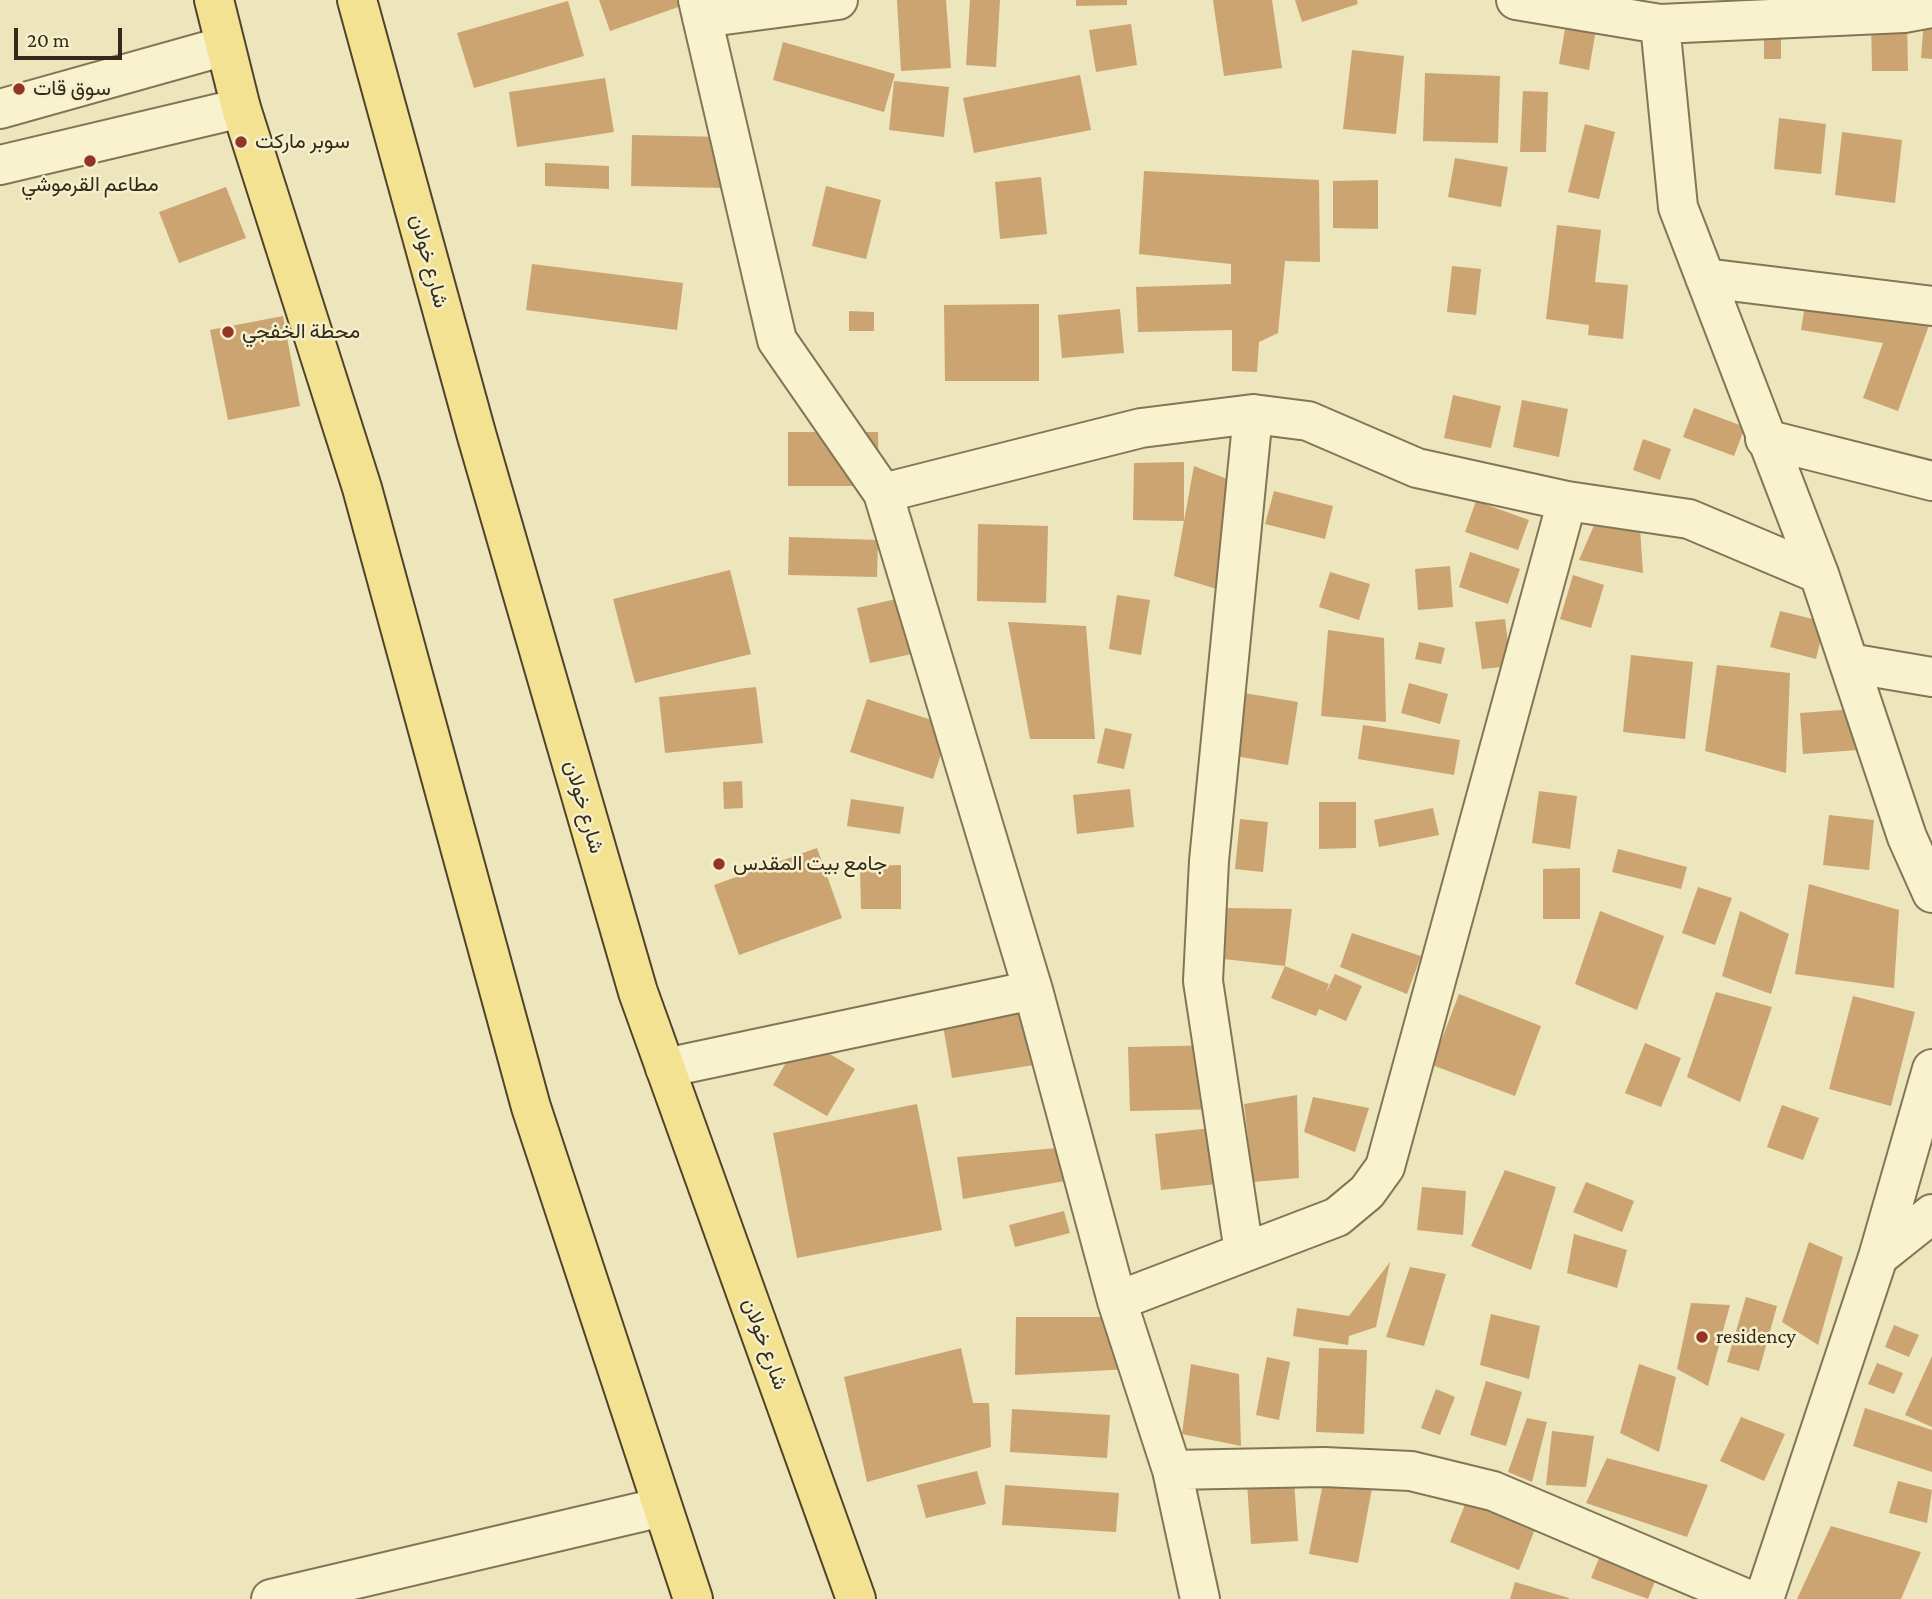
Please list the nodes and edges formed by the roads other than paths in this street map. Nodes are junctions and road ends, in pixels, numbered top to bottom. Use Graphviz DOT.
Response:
graph roads {
  1 [pos="214,0"];
  2 [pos="358,0"];
  3 [pos="838,0"];
  4 [pos="1516,0"];
  5 [pos="1932,8"];
  6 [pos="700,9"];
  7 [pos="1660,24"];
  8 [pos="225,46"];
  9 [pos="0,108"];
  10 [pos="241,108"];
  11 [pos="0,165"];
  12 [pos="1705,278"];
  13 [pos="1932,306"];
  14 [pos="1253,414"];
  15 [pos="1765,439"];
  16 [pos="1932,481"];
  17 [pos="883,493"];
  18 [pos="1567,501"];
  19 [pos="1819,574"];
  20 [pos="1849,663"];
  21 [pos="1932,677"];
  22 [pos="1932,893"];
  23 [pos="1033,990"];
  24 [pos="665,1068"];
  25 [pos="1932,1069"];
  26 [pos="1932,1214"];
  27 [pos="1244,1252"];
  28 [pos="1878,1257"];
  29 [pos="1116,1301"];
  30 [pos="1172,1471"];
  31 [pos="662,1507"];
  32 [pos="271,1599"];
  33 [pos="693,1599"];
  34 [pos="856,1599"];
  35 [pos="1200,1599"];
  36 [pos="1747,1599"];
  37 [pos="1764,1599"];
  1 -- 8 [label="main road"];
  2 -- 24 [label="main road, شارع خولان"];
  3 -- 6 [label="street"];
  4 -- 7 [label="street"];
  5 -- 7 [label="street"];
  6 -- 17 [label="street"];
  7 -- 12 [label="street"];
  8 -- 9 [label="street"];
  8 -- 10 [label="main road"];
  10 -- 11 [label="street"];
  10 -- 31 [label="main road"];
  12 -- 13 [label="street"];
  12 -- 15 [label="street"];
  14 -- 17 [label="street"];
  14 -- 18 [label="street"];
  14 -- 27 [label="street"];
  15 -- 16 [label="street"];
  15 -- 19 [label="street"];
  17 -- 23 [label="street"];
  18 -- 19 [label="street"];
  18 -- 27 [label="street"];
  19 -- 20 [label="street"];
  20 -- 21 [label="street"];
  20 -- 22 [label="street"];
  23 -- 24 [label="street"];
  23 -- 29 [label="street"];
  24 -- 34 [label="main road, شارع خولان"];
  25 -- 28 [label="street"];
  26 -- 28 [label="street"];
  27 -- 29 [label="street"];
  28 -- 37 [label="street"];
  29 -- 30 [label="street"];
  30 -- 35 [label="street"];
  30 -- 36 [label="street"];
  31 -- 32 [label="street"];
  31 -- 33 [label="main road"];
}
